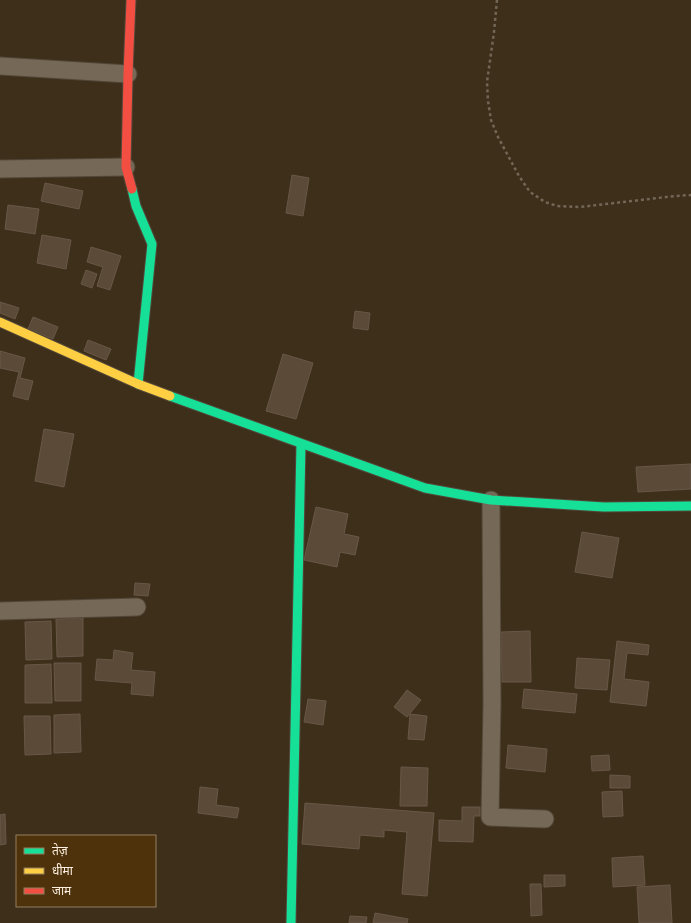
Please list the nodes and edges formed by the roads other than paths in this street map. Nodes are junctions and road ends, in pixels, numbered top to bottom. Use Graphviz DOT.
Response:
graph roads {
  1 [pos="131,0"];
  2 [pos="0,66"];
  3 [pos="128,74"];
  4 [pos="126,167"];
  5 [pos="0,169"];
  6 [pos="0,322"];
  7 [pos="138,384"];
  8 [pos="301,444"];
  9 [pos="491,500"];
  10 [pos="691,506"];
  11 [pos="137,607"];
  12 [pos="0,611"];
  13 [pos="545,819"];
  14 [pos="291,923"];
  1 -- 3 [label="street"];
  2 -- 3 [label="street"];
  3 -- 4 [label="street"];
  4 -- 5 [label="street"];
  4 -- 7 [label="street"];
  6 -- 7 [label="street"];
  7 -- 8 [label="street"];
  8 -- 9 [label="street"];
  8 -- 14 [label="street"];
  9 -- 10 [label="street"];
  9 -- 13 [label="street"];
  11 -- 12 [label="street"];
}
